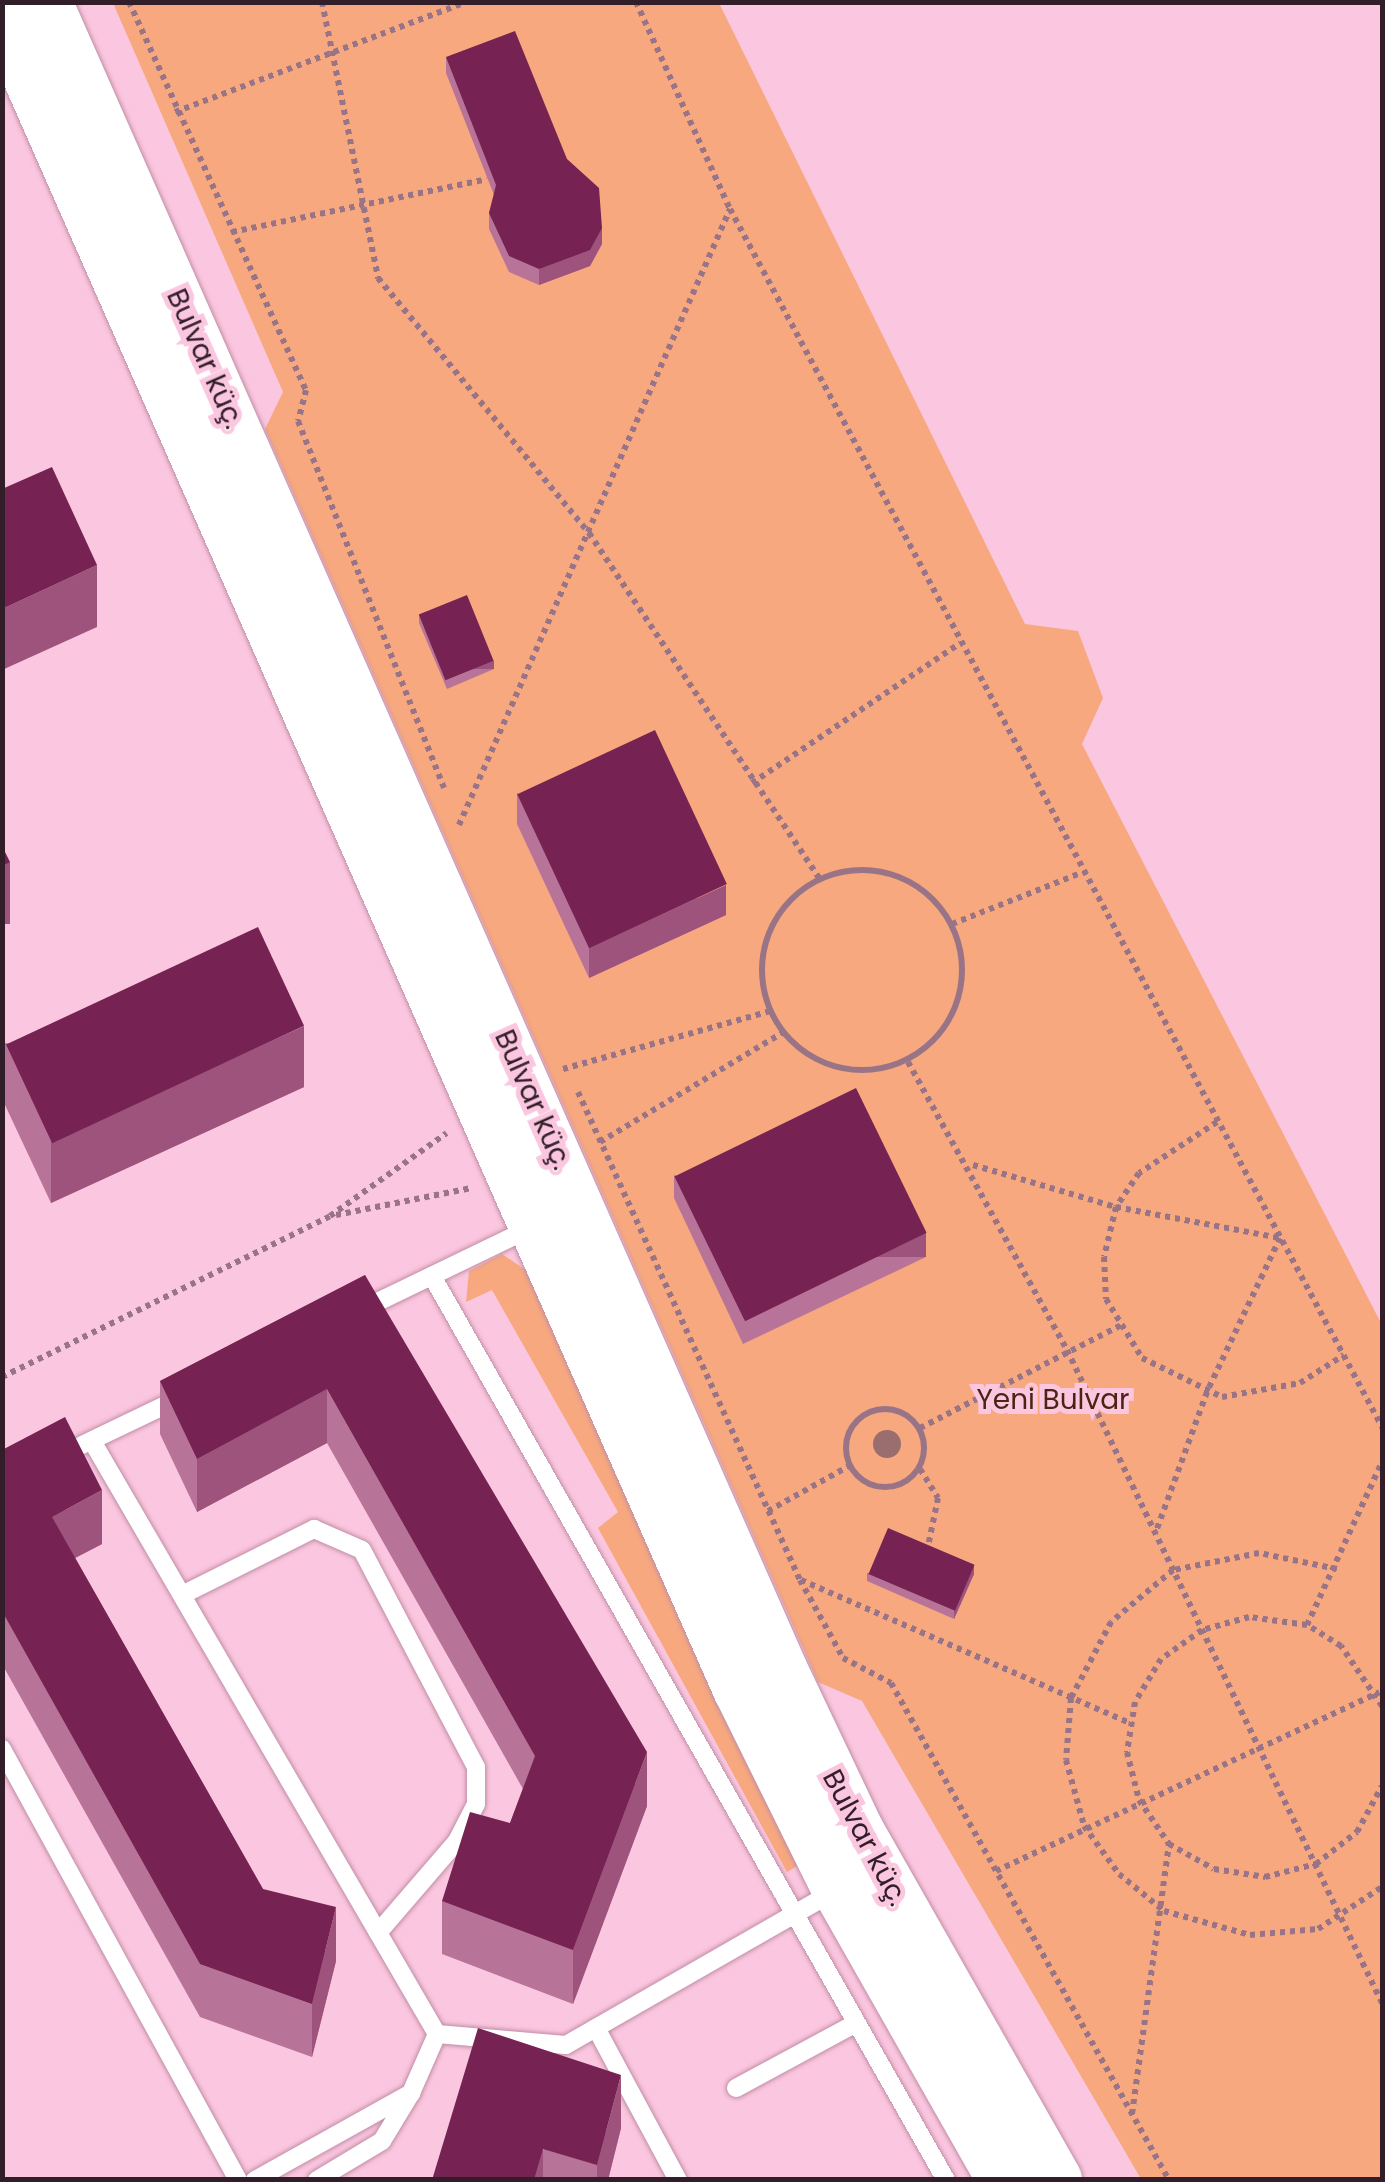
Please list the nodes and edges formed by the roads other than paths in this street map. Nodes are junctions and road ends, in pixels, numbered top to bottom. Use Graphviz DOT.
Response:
graph roads {
  1 [pos="46,2"];
  2 [pos="2,16"];
  3 [pos="199,399"];
  4 [pos="534,1078"];
  5 [pos="536,1226"];
  6 [pos="432,1276"];
  7 [pos="342,1319"];
  8 [pos="199,1388"];
  9 [pos="92,1440"];
  10 [pos="62,1456"];
  11 [pos="182,1596"];
  12 [pos="761,1680"];
  13 [pos="2,1749"];
  14 [pos="838,1889"];
  15 [pos="792,1914"];
  16 [pos="378,1933"];
  17 [pos="856,2023"];
  18 [pos="596,2028"];
  19 [pos="436,2034"];
  20 [pos="736,2088"];
  21 [pos="411,2093"];
  22 [pos="238,2180"];
  23 [pos="255,2180"];
  24 [pos="317,2180"];
  25 [pos="678,2180"];
  26 [pos="946,2180"];
  27 [pos="1004,2180"];
  28 [pos="1056,2180"];
  1 -- 3 [label="street, Bulvar küç."];
  2 -- 3 [label="street, Bulvar küç."];
  3 -- 4 [label="street, Bulvar küç."];
  4 -- 5 [label="street, Bulvar küç."];
  4 -- 12 [label="street, Bulvar küç."];
  5 -- 6 [label="lane"];
  5 -- 12 [label="street, Bulvar küç."];
  6 -- 7 [label="lane"];
  6 -- 15 [label="lane"];
  8 -- 9 [label="lane"];
  9 -- 10 [label="lane"];
  9 -- 11 [label="lane"];
  11 -- 16 [label="lane"];
  11 -- 16 [label="lane"];
  12 -- 14 [label="street, Bulvar küç."];
  12 -- 28 [label="street, Bulvar küç."];
  13 -- 22 [label="lane"];
  14 -- 15 [label="lane"];
  14 -- 27 [label="street, Bulvar küç."];
  15 -- 17 [label="lane"];
  15 -- 18 [label="lane"];
  16 -- 19 [label="lane"];
  17 -- 20 [label="lane"];
  17 -- 26 [label="lane"];
  18 -- 19 [label="lane"];
  18 -- 25 [label="lane"];
  19 -- 21 [label="lane"];
  21 -- 23 [label="lane"];
  21 -- 24 [label="lane"];
}
